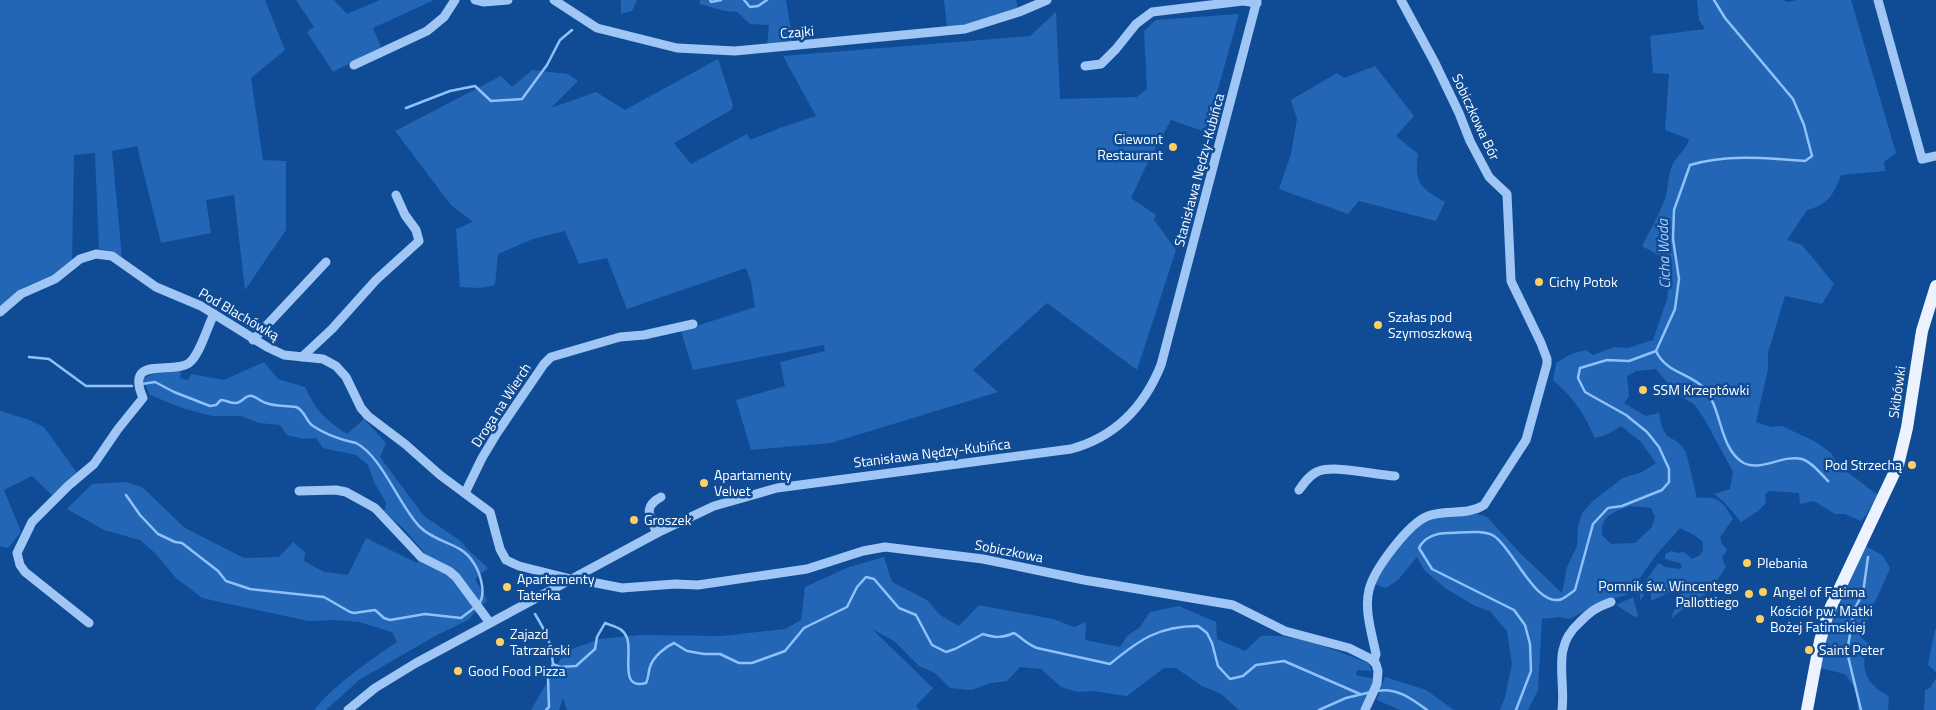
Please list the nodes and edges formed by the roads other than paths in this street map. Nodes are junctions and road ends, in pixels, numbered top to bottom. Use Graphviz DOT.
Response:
graph roads {
  1 [pos="455,0"];
  2 [pos="475,0"];
  3 [pos="508,0"];
  4 [pos="554,0"];
  5 [pos="1047,0"];
  6 [pos="1401,0"];
  7 [pos="1878,0"];
  8 [pos="1257,1"];
  9 [pos="354,65"];
  10 [pos="1085,66"];
  11 [pos="1936,156"];
  12 [pos="396,195"];
  13 [pos="326,262"];
  14 [pos="1936,286"];
  15 [pos="0,312"];
  16 [pos="214,314"];
  17 [pos="694,324"];
  18 [pos="254,340"];
  19 [pos="302,357"];
  20 [pos="1395,476"];
  21 [pos="1299,490"];
  22 [pos="299,491"];
  23 [pos="465,493"];
  24 [pos="661,497"];
  25 [pos="657,533"];
  26 [pos="575,577"];
  27 [pos="1611,602"];
  28 [pos="490,622"];
  29 [pos="89,623"];
  30 [pos="1374,661"];
  31 [pos="1367,707"];
  32 [pos="348,710"];
  33 [pos="1562,710"];
  34 [pos="1807,710"];
  1 -- 9 [label="street"];
  2 -- 3 [label="street"];
  4 -- 5 [label="street, Czajki"];
  6 -- 30 [label="street, Sobiczkowa Bór"];
  7 -- 11 [label="street"];
  8 -- 10 [label="street"];
  8 -- 25 [label="street, Stanisława Nędzy-Kubińca"];
  12 -- 19 [label="street"];
  13 -- 18 [label="street"];
  14 -- 34 [label="main road, Skibówki"];
  15 -- 16 [label="street, Pod Blachówką"];
  16 -- 18 [label="street, Pod Blachówką"];
  16 -- 29 [label="street"];
  17 -- 23 [label="street, Droga na Wierch"];
  18 -- 19 [label="street, Pod Blachówką"];
  19 -- 23 [label="street, Pod Blachówką"];
  20 -- 21 [label="street"];
  22 -- 28 [label="street"];
  23 -- 26 [label="street, Pod Blachówką"];
  24 -- 25 [label="street"];
  25 -- 26 [label="street, Stanisława Nędzy-Kubińca"];
  26 -- 28 [label="street, Stanisława Nędzy-Kubińca"];
  26 -- 30 [label="street, Sobiczkowa"];
  27 -- 33 [label="street"];
  28 -- 32 [label="street, Stanisława Nędzy-Kubińca"];
  30 -- 31 [label="street"];
}
